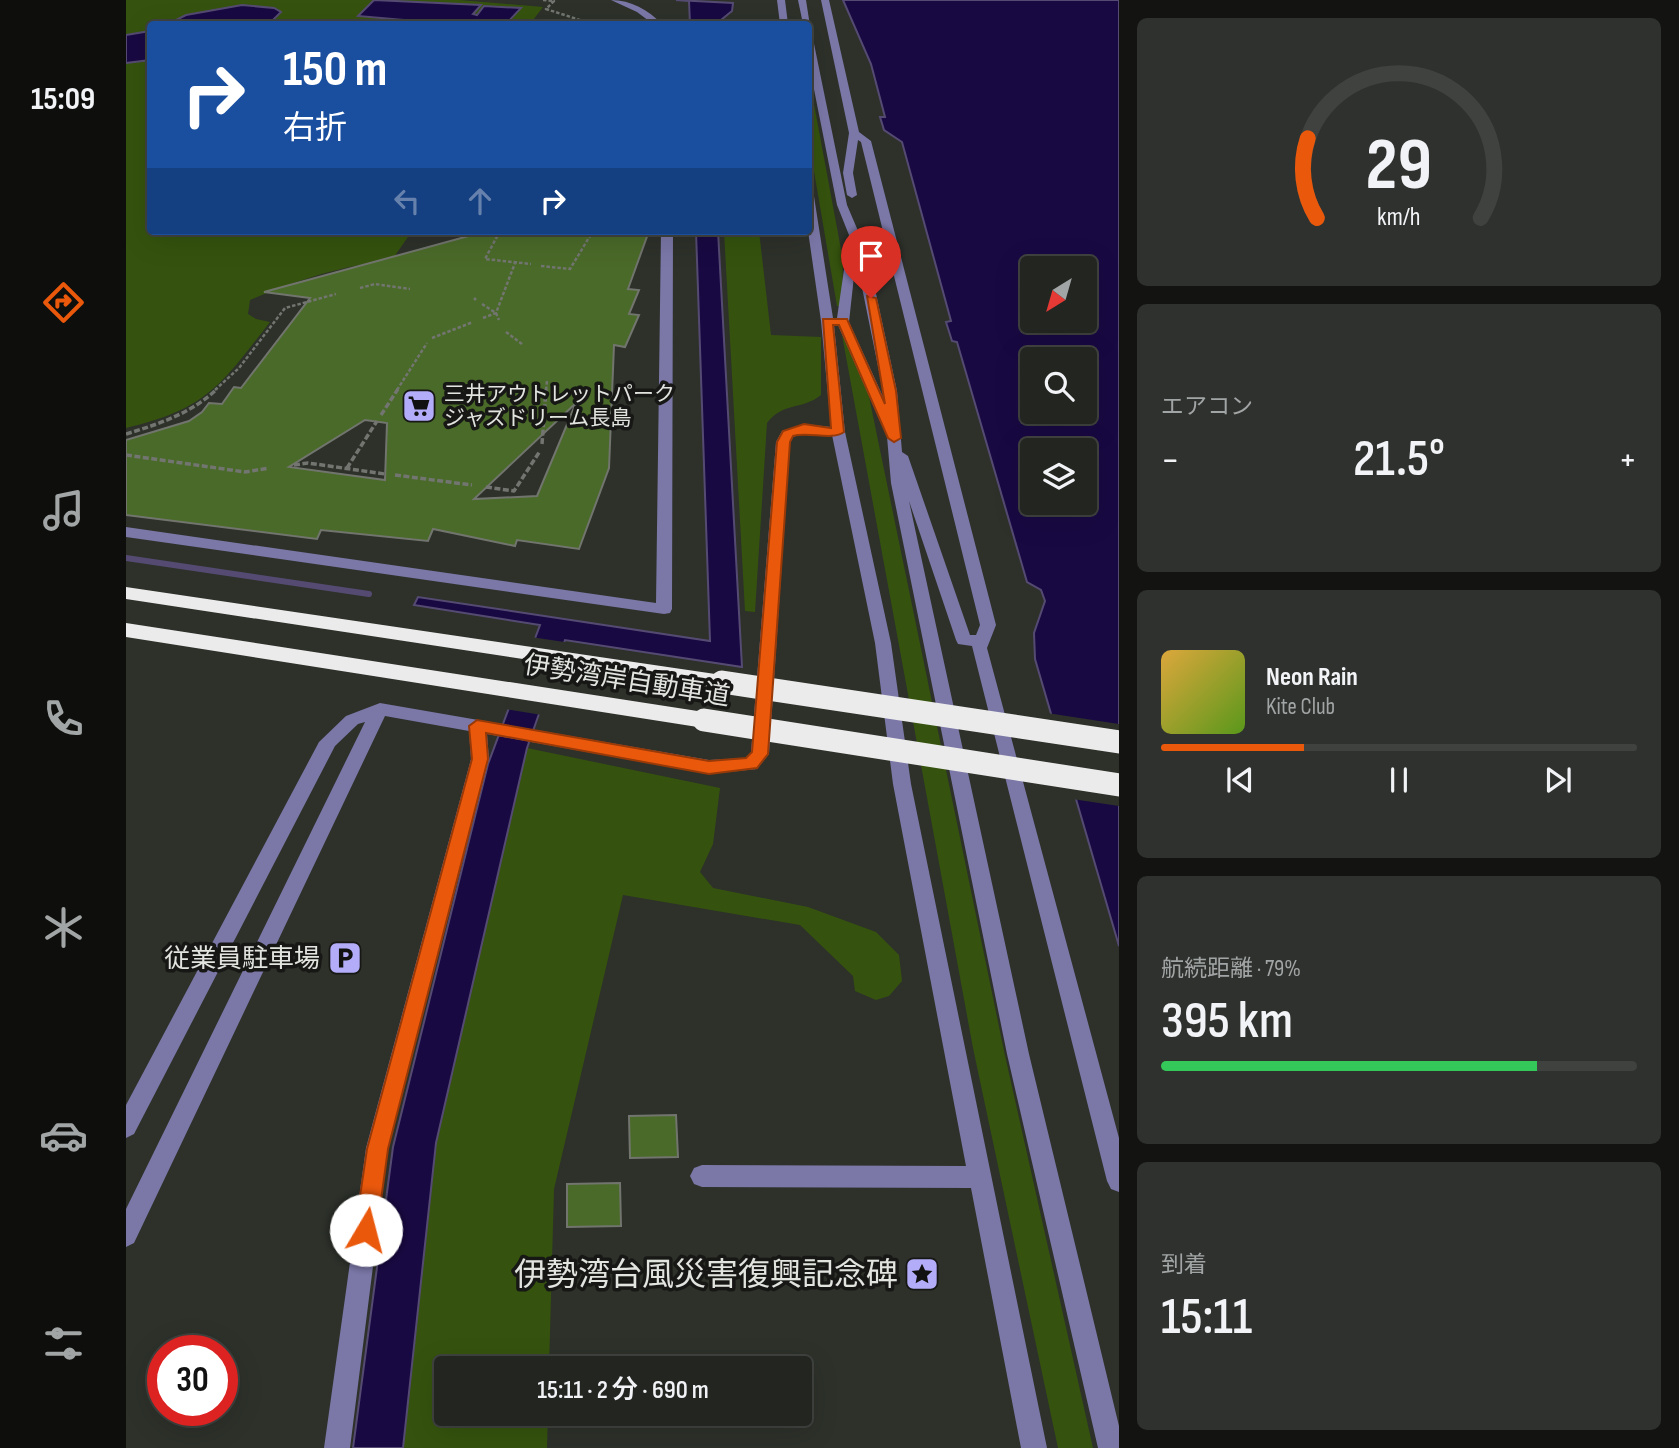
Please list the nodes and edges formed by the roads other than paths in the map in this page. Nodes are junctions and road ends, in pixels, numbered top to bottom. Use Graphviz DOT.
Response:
graph roads {
  1 [pos="616,0"];
  2 [pos="770,0"];
  3 [pos="779,0"];
  4 [pos="802,0"];
  5 [pos="825,0"];
  6 [pos="654,21"];
  7 [pos="784,21"];
  8 [pos="806,21"];
  9 [pos="812,54"];
  10 [pos="854,133"];
  11 [pos="812,209"];
  12 [pos="853,233"];
  13 [pos="667,235"];
  14 [pos="835,321"];
  15 [pos="838,432"];
  16 [pos="894,438"];
  17 [pos="126,532"];
  18 [pos="126,593"];
  19 [pos="126,630"];
  20 [pos="981,641"];
  21 [pos="380,709"];
  22 [pos="485,727"];
  23 [pos="1119,742"];
  24 [pos="1119,785"];
  25 [pos="126,1127"];
  26 [pos="702,1177"];
  27 [pos="980,1177"];
  28 [pos="1119,1181"];
  29 [pos="126,1235"];
  30 [pos="337,1448"];
  31 [pos="1034,1448"];
  32 [pos="1111,1448"];
  1 -- 6 [label="street"];
  2 -- 3 [label="street"];
  3 -- 7 [label="street"];
  4 -- 8 [label="street"];
  5 -- 10 [label="street"];
  9 -- 12 [label="street"];
  10 -- 12 [label="street"];
  10 -- 20 [label="street"];
  11 -- 14 [label="street"];
  12 -- 14 [label="street"];
  12 -- 16 [label="street"];
  13 -- 17 [label="street"];
  14 -- 15 [label="street"];
  14 -- 16 [label="street"];
  15 -- 22 [label="street"];
  15 -- 27 [label="street"];
  16 -- 20 [label="street"];
  16 -- 32 [label="street"];
  18 -- 23 [label="highway, 伊勢湾岸自動車道, bridge"];
  19 -- 24 [label="highway, 伊勢湾岸自動車道, bridge"];
  20 -- 28 [label="street"];
  21 -- 22 [label="street"];
  21 -- 25 [label="street"];
  21 -- 29 [label="street"];
  22 -- 30 [label="street"];
  26 -- 27 [label="street"];
  27 -- 31 [label="street"];
}
